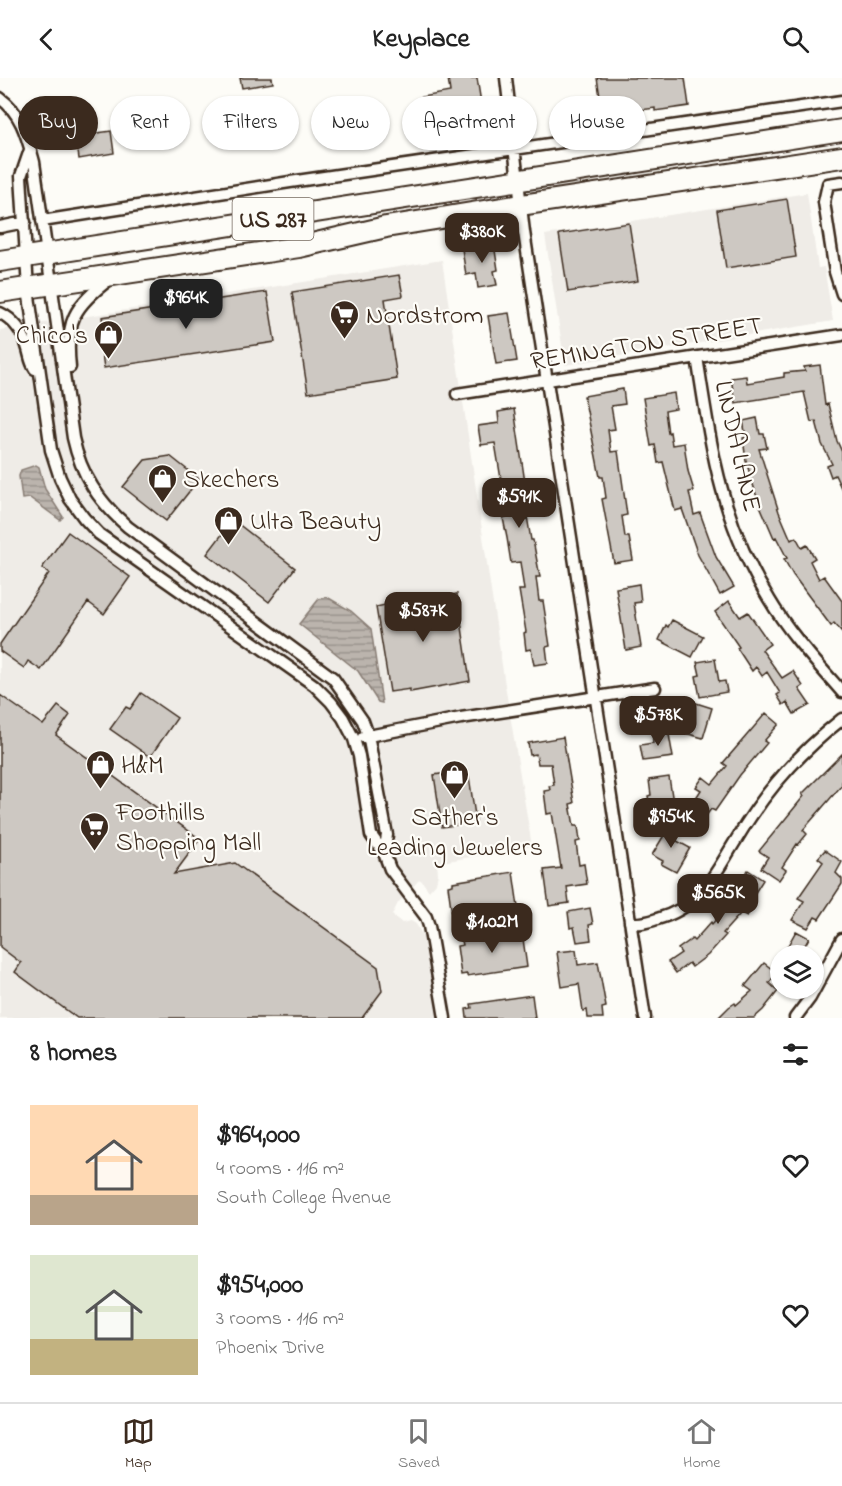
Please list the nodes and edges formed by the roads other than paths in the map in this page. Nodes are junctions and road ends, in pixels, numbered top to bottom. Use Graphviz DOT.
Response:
graph roads {
  1 [pos="506,78"];
  2 [pos="508,96"];
  3 [pos="0,98"];
  4 [pos="842,101"];
  5 [pos="18,118"];
  6 [pos="842,130"];
  7 [pos="537,147"];
  8 [pos="30,150"];
  9 [pos="514,150"];
  10 [pos="842,157"];
  11 [pos="518,180"];
  12 [pos="842,182"];
  13 [pos="521,205"];
  14 [pos="42,221"];
  15 [pos="25,222"];
  16 [pos="0,227"];
  17 [pos="47,254"];
  18 [pos="27,257"];
  19 [pos="0,261"];
  20 [pos="114,275"];
  21 [pos="51,285"];
  22 [pos="28,289"];
  23 [pos="0,292"];
  24 [pos="842,294"];
  25 [pos="0,313"];
  26 [pos="842,335"];
  27 [pos="697,357"];
  28 [pos="40,376"];
  29 [pos="547,380"];
  30 [pos="66,385"];
  31 [pos="457,394"];
  32 [pos="655,688"];
  33 [pos="842,692"];
  34 [pos="595,697"];
  35 [pos="842,719"];
  36 [pos="368,735"];
  37 [pos="354,739"];
  38 [pos="384,853"];
  39 [pos="630,922"];
  40 [pos="842,939"];
  41 [pos="445,1018"];
  42 [pos="645,1018"];
  43 [pos="795,1018"];
  1 -- 2 [label="street"];
  3 -- 5 [label="street"];
  4 -- 7 [label="street"];
  6 -- 11 [label="highway, US 287"];
  8 -- 14 [label="street"];
  8 -- 15 [label="street"];
  9 -- 11 [label="street"];
  9 -- 14 [label="street"];
  10 -- 13 [label="highway, US 287"];
  11 -- 13 [label="street"];
  11 -- 17 [label="highway, US 287"];
  12 -- 24 [label="street"];
  13 -- 20 [label="highway, US 287"];
  13 -- 29 [label="street"];
  14 -- 17 [label="street"];
  15 -- 16 [label="street"];
  15 -- 18 [label="street"];
  17 -- 18 [label="highway, US 287"];
  17 -- 21 [label="street"];
  18 -- 19 [label="highway, US 287"];
  18 -- 22 [label="street"];
  20 -- 21 [label="highway, US 287"];
  20 -- 30 [label="street"];
  21 -- 22 [label="highway, US 287"];
  21 -- 30 [label="street"];
  22 -- 23 [label="highway, US 287"];
  22 -- 28 [label="street"];
  25 -- 28 [label="street"];
  26 -- 27 [label="street, REMINGTON STREET"];
  27 -- 29 [label="street, REMINGTON STREET"];
  27 -- 33 [label="street, LINDA LANE"];
  28 -- 37 [label="street"];
  29 -- 31 [label="street, REMINGTON STREET"];
  29 -- 34 [label="street"];
  30 -- 36 [label="street"];
  32 -- 34 [label="street"];
  34 -- 36 [label="street"];
  34 -- 39 [label="street"];
  35 -- 39 [label="street"];
  36 -- 37 [label="street"];
  36 -- 38 [label="street"];
  37 -- 38 [label="street"];
  38 -- 41 [label="street"];
  39 -- 42 [label="street"];
  40 -- 43 [label="street"];
}
